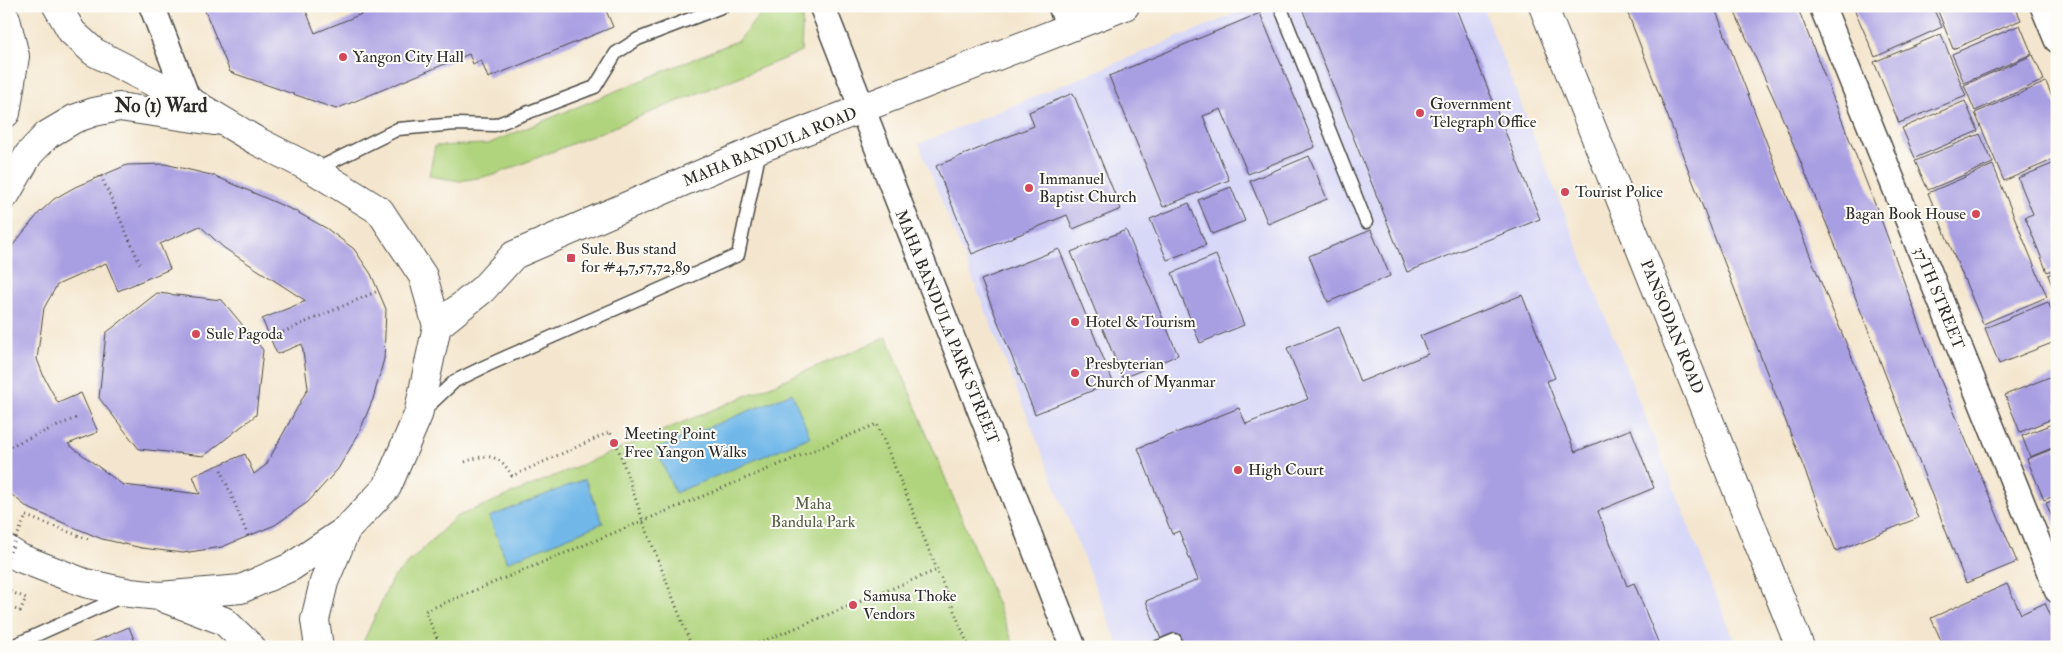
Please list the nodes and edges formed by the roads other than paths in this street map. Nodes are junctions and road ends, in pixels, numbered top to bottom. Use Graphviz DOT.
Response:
graph roads {
  1 [pos="57,6"];
  2 [pos="152,6"];
  3 [pos="724,6"];
  4 [pos="822,6"];
  5 [pos="1125,6"];
  6 [pos="1280,6"];
  7 [pos="1543,6"];
  8 [pos="1822,6"];
  9 [pos="2043,6"];
  10 [pos="1065,17"];
  11 [pos="6,19"];
  12 [pos="2057,40"];
  13 [pos="188,100"];
  14 [pos="861,109"];
  15 [pos="6,113"];
  16 [pos="225,123"];
  17 [pos="760,148"];
  18 [pos="314,170"];
  19 [pos="6,194"];
  20 [pos="1366,222"];
  21 [pos="437,326"];
  22 [pos="418,415"];
  23 [pos="346,530"];
  24 [pos="6,549"];
  25 [pos="2057,590"];
  26 [pos="130,593"];
  27 [pos="160,596"];
  28 [pos="1176,640"];
  29 [pos="10,647"];
  30 [pos="251,647"];
  31 [pos="319,647"];
  32 [pos="1073,647"];
  33 [pos="1158,647"];
  34 [pos="1800,647"];
  1 -- 13 [label="main road"];
  2 -- 13 [label="street"];
  3 -- 18 [label="lane"];
  4 -- 14 [label="street, MAHA BANDULA PARK STREET"];
  5 -- 10 [label="main road, MAHA BANDULA ROAD"];
  6 -- 20 [label="lane"];
  7 -- 34 [label="main road, PANSODAN ROAD"];
  8 -- 25 [label="street, 37TH STREET"];
  9 -- 12 [label="street"];
  10 -- 14 [label="main road, MAHA BANDULA ROAD"];
  11 -- 15 [label="main road"];
  13 -- 16 [label="main road"];
  14 -- 17 [label="main road, MAHA BANDULA ROAD"];
  14 -- 32 [label="street, MAHA BANDULA PARK STREET"];
  16 -- 18 [label="main road"];
  16 -- 19 [label="main road"];
  17 -- 21 [label="main road, MAHA BANDULA ROAD"];
  17 -- 22 [label="lane"];
  18 -- 21 [label="main road"];
  21 -- 22 [label="main road"];
  22 -- 23 [label="main road"];
  23 -- 27 [label="main road"];
  23 -- 31 [label="main road"];
  24 -- 26 [label="main road"];
  26 -- 27 [label="main road"];
  26 -- 29 [label="lane"];
  27 -- 30 [label="main road"];
  28 -- 33 [label="lane"];
}
